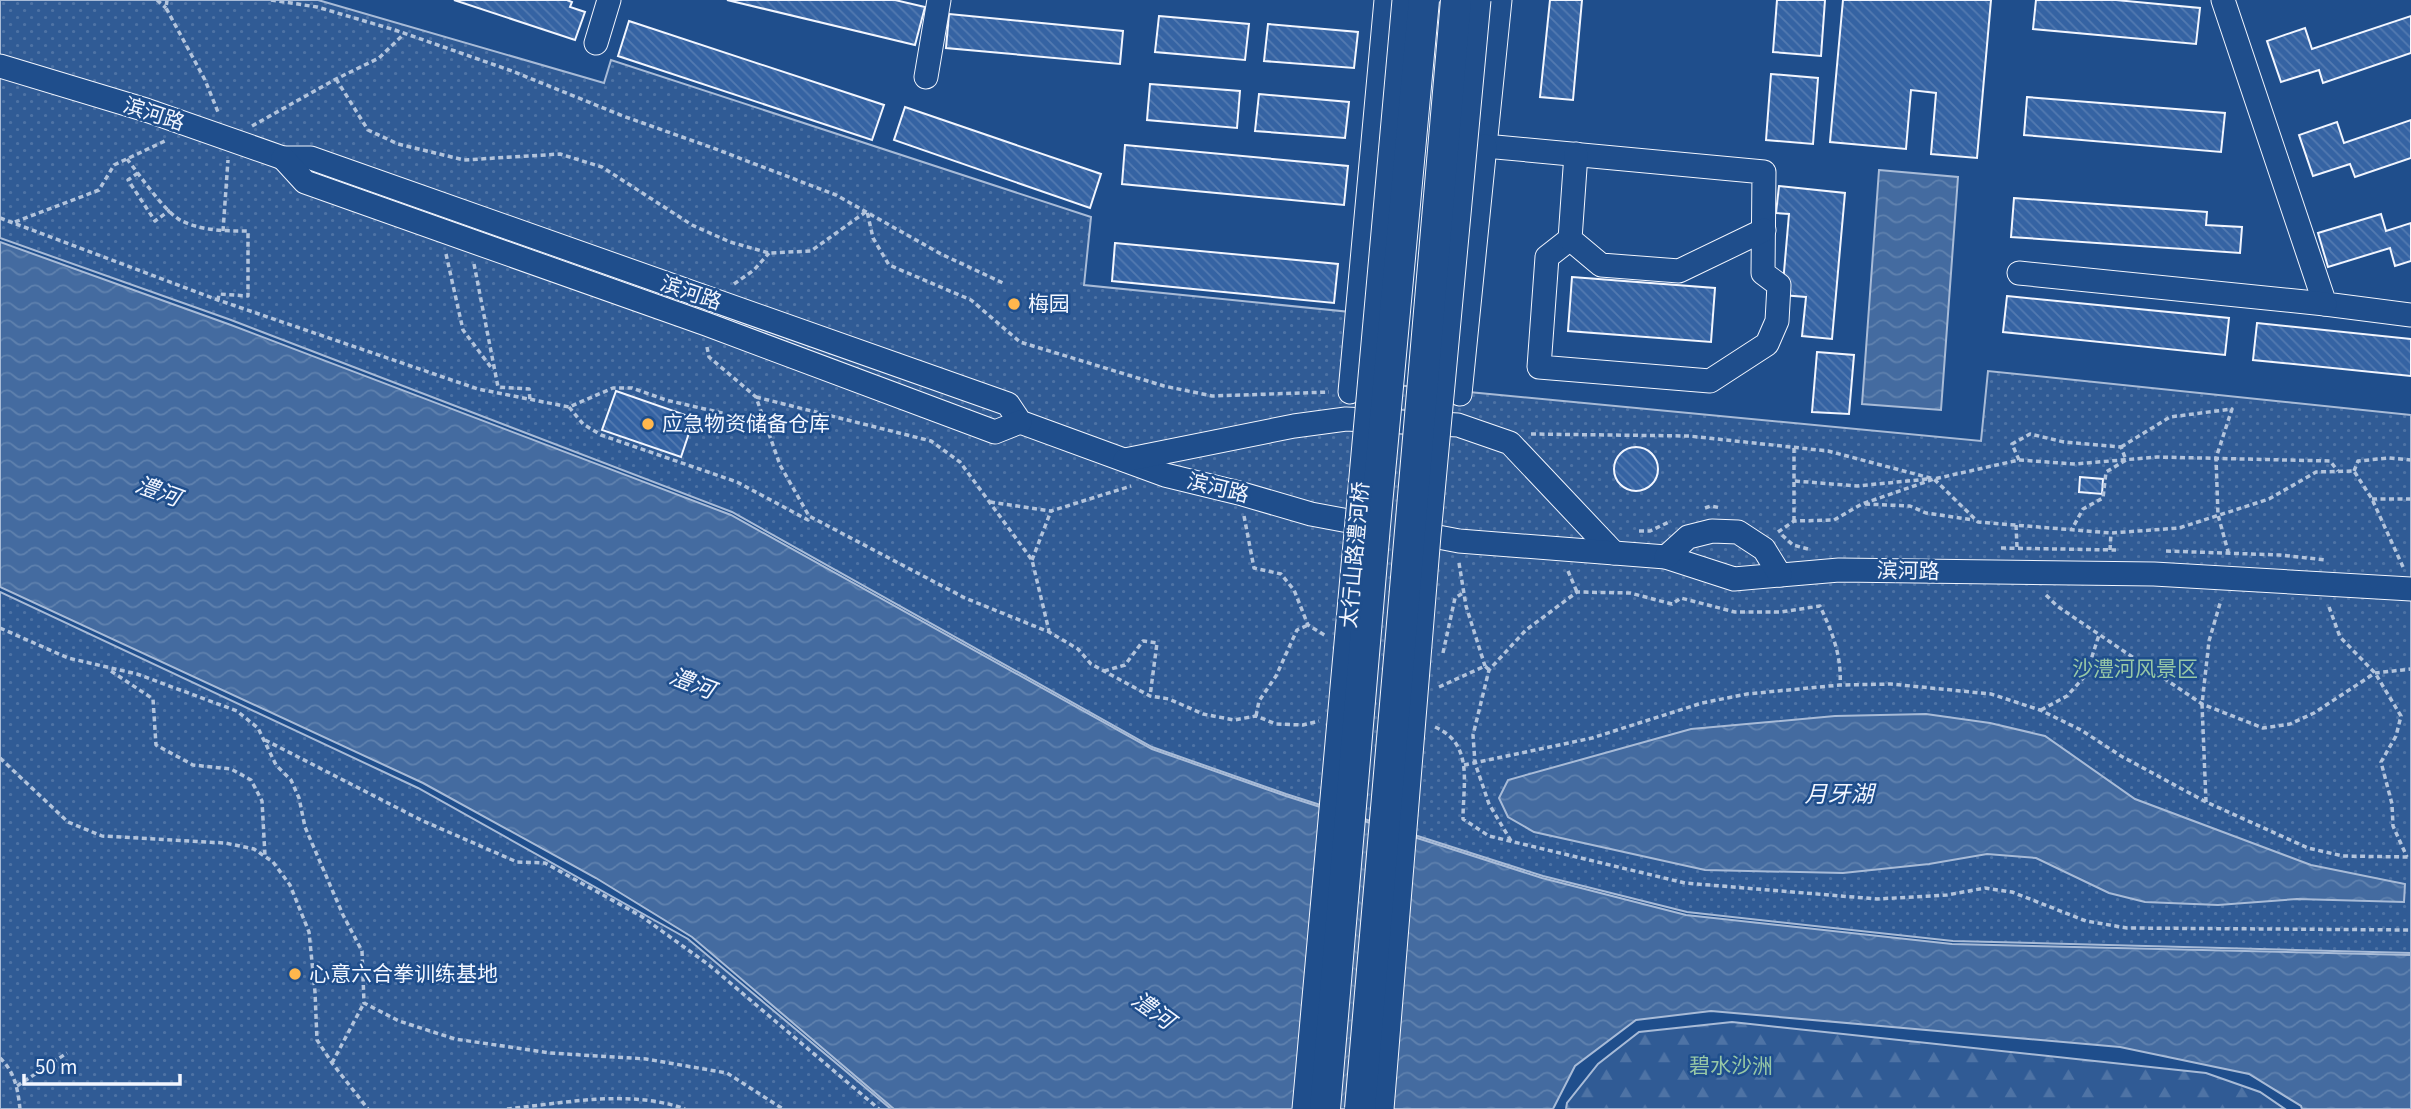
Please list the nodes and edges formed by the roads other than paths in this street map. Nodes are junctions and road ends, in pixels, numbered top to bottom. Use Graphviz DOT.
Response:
graph roads {
  1 [pos="609,0"];
  2 [pos="939,0"];
  3 [pos="1387,0"];
  4 [pos="1404,0"];
  5 [pos="1424,0"];
  6 [pos="1456,0"];
  7 [pos="1479,0"];
  8 [pos="1500,0"];
  9 [pos="2223,0"];
  10 [pos="596,43"];
  11 [pos="0,66"];
  12 [pos="926,77"];
  13 [pos="1485,146"];
  14 [pos="1576,154"];
  15 [pos="283,158"];
  16 [pos="477,217"];
  17 [pos="1763,230"];
  18 [pos="1570,239"];
  19 [pos="469,240"];
  20 [pos="2020,273"];
  21 [pos="724,304"];
  22 [pos="2325,304"];
  23 [pos="2411,315"];
  24 [pos="711,326"];
  25 [pos="1349,392"];
  26 [pos="1460,394"];
  27 [pos="1020,422"];
  28 [pos="1123,461"];
  29 [pos="1366,524"];
  30 [pos="1420,534"];
  31 [pos="1609,547"];
  32 [pos="1666,557"];
  33 [pos="1780,575"];
  34 [pos="2408,580"];
  35 [pos="1304,1109"];
  36 [pos="1325,1109"];
  37 [pos="1360,1109"];
  38 [pos="1382,1109"];
  1 -- 10 [label="street"];
  2 -- 12 [label="street"];
  3 -- 25 [label="street"];
  4 -- 29 [label="street, 太行山路澧河桥, bridge"];
  5 -- 29 [label="main road, 太行山路澧河桥, bridge"];
  6 -- 30 [label="main road, bridge"];
  7 -- 30 [label="street, bridge"];
  8 -- 13 [label="street"];
  9 -- 22 [label="street"];
  11 -- 15 [label="street, 滨河路"];
  13 -- 14 [label="street"];
  13 -- 26 [label="street"];
  14 -- 17 [label="street"];
  14 -- 18 [label="street"];
  15 -- 16 [label="street, 滨河路"];
  15 -- 19 [label="street"];
  16 -- 19 [label="street"];
  16 -- 21 [label="street, 滨河路"];
  17 -- 18 [label="street"];
  17 -- 18 [label="street"];
  19 -- 24 [label="street"];
  20 -- 22 [label="street"];
  21 -- 24 [label="street"];
  21 -- 27 [label="street, 滨河路"];
  22 -- 23 [label="street"];
  24 -- 27 [label="street"];
  27 -- 28 [label="street, 滨河路"];
  28 -- 29 [label="street, 滨河路"];
  28 -- 31 [label="street"];
  29 -- 35 [label="street, 太行山路澧河桥, bridge"];
  29 -- 36 [label="main road, 太行山路澧河桥, bridge"];
  30 -- 31 [label="street, 滨河路"];
  30 -- 37 [label="main road, bridge"];
  30 -- 38 [label="street, bridge"];
  31 -- 32 [label="street, 滨河路"];
  32 -- 33 [label="street, 滨河路"];
  32 -- 33 [label="street"];
  33 -- 34 [label="street, 滨河路"];
}
